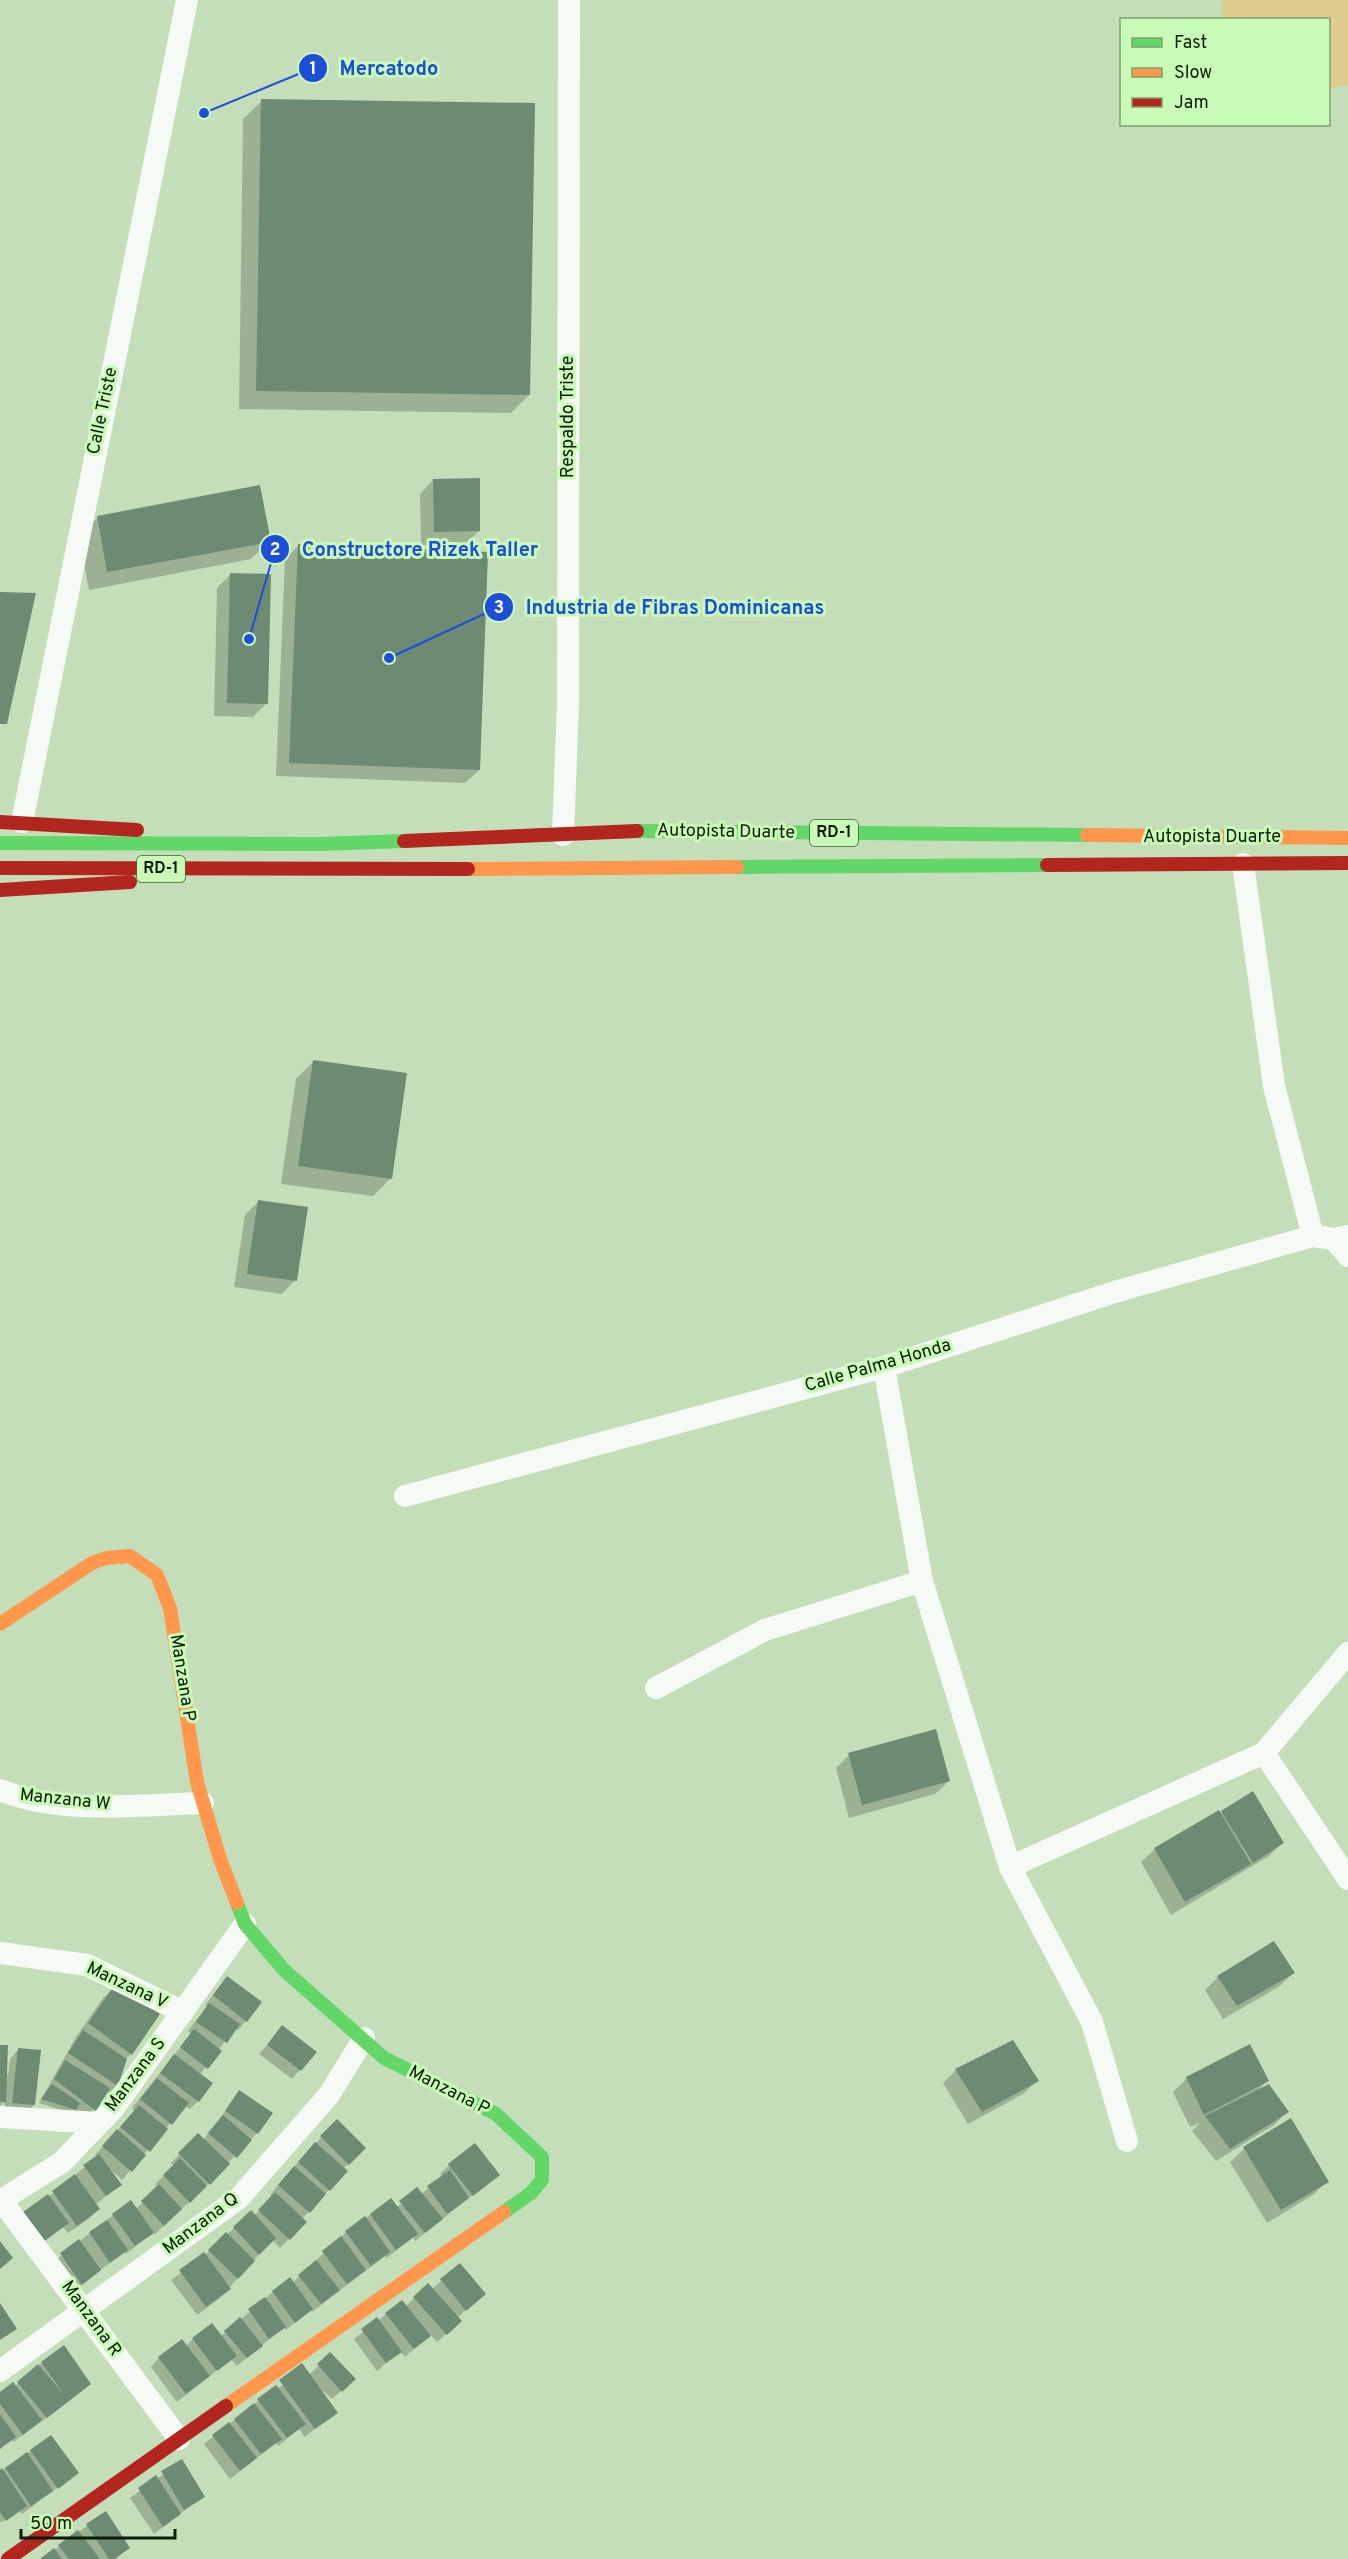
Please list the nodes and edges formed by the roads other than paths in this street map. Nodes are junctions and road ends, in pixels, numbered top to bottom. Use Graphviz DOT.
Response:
graph roads {
  1 [pos="187,0"];
  2 [pos="569,0"];
  3 [pos="11,822"];
  4 [pos="563,835"];
  5 [pos="1348,838"];
  6 [pos="0,843"];
  7 [pos="321,844"];
  8 [pos="1348,863"];
  9 [pos="1243,864"];
  10 [pos="0,868"];
  11 [pos="322,870"];
  12 [pos="0,890"];
  13 [pos="1336,1242"];
  14 [pos="885,1367"];
  15 [pos="405,1496"];
  16 [pos="922,1581"];
  17 [pos="0,1624"];
  18 [pos="1348,1653"];
  19 [pos="656,1688"];
  20 [pos="1264,1753"];
  21 [pos="0,1790"];
  22 [pos="203,1803"];
  23 [pos="1010,1867"];
  24 [pos="1348,1879"];
  25 [pos="245,1924"];
  26 [pos="0,1953"];
  27 [pos="183,2012"];
  28 [pos="364,2038"];
  29 [pos="0,2117"];
  30 [pos="99,2123"];
  31 [pos="1127,2141"];
  32 [pos="1,2200"];
  33 [pos="84,2310"];
  34 [pos="0,2371"];
  35 [pos="179,2439"];
  36 [pos="8,2559"];
  1 -- 3 [label="street, Calle Triste"];
  2 -- 4 [label="street, Respaldo Triste"];
  3 -- 7 [label="main road"];
  4 -- 5 [label="main road, Autopista Duarte / RD-1"];
  4 -- 7 [label="main road, Autopista Duarte / RD-1"];
  6 -- 7 [label="main road, RD-1"];
  8 -- 9 [label="main road, Autopista Duarte / RD-1"];
  9 -- 11 [label="main road, Autopista Duarte / RD-1"];
  9 -- 13 [label="street"];
  10 -- 11 [label="main road, RD-1"];
  11 -- 12 [label="main road"];
  13 -- 14 [label="street, Calle Palma Honda"];
  14 -- 15 [label="street, Calle Palma Honda"];
  14 -- 16 [label="street"];
  16 -- 19 [label="street"];
  16 -- 23 [label="street"];
  17 -- 22 [label="main road, Manzana P"];
  18 -- 20 [label="street"];
  20 -- 23 [label="street"];
  20 -- 24 [label="street"];
  21 -- 22 [label="street, Manzana W"];
  22 -- 25 [label="main road, Manzana P"];
  23 -- 31 [label="street"];
  25 -- 27 [label="street, Manzana S"];
  25 -- 28 [label="main road, Manzana P"];
  26 -- 27 [label="street, Manzana V"];
  27 -- 30 [label="street, Manzana S"];
  28 -- 33 [label="street, Manzana Q"];
  28 -- 35 [label="main road, Manzana P"];
  29 -- 30 [label="street"];
  30 -- 32 [label="street, Manzana S"];
  32 -- 33 [label="street, Manzana R"];
  33 -- 34 [label="street, Manzana Q"];
  33 -- 35 [label="street, Manzana R"];
  35 -- 36 [label="main road, Manzana P"];
}
